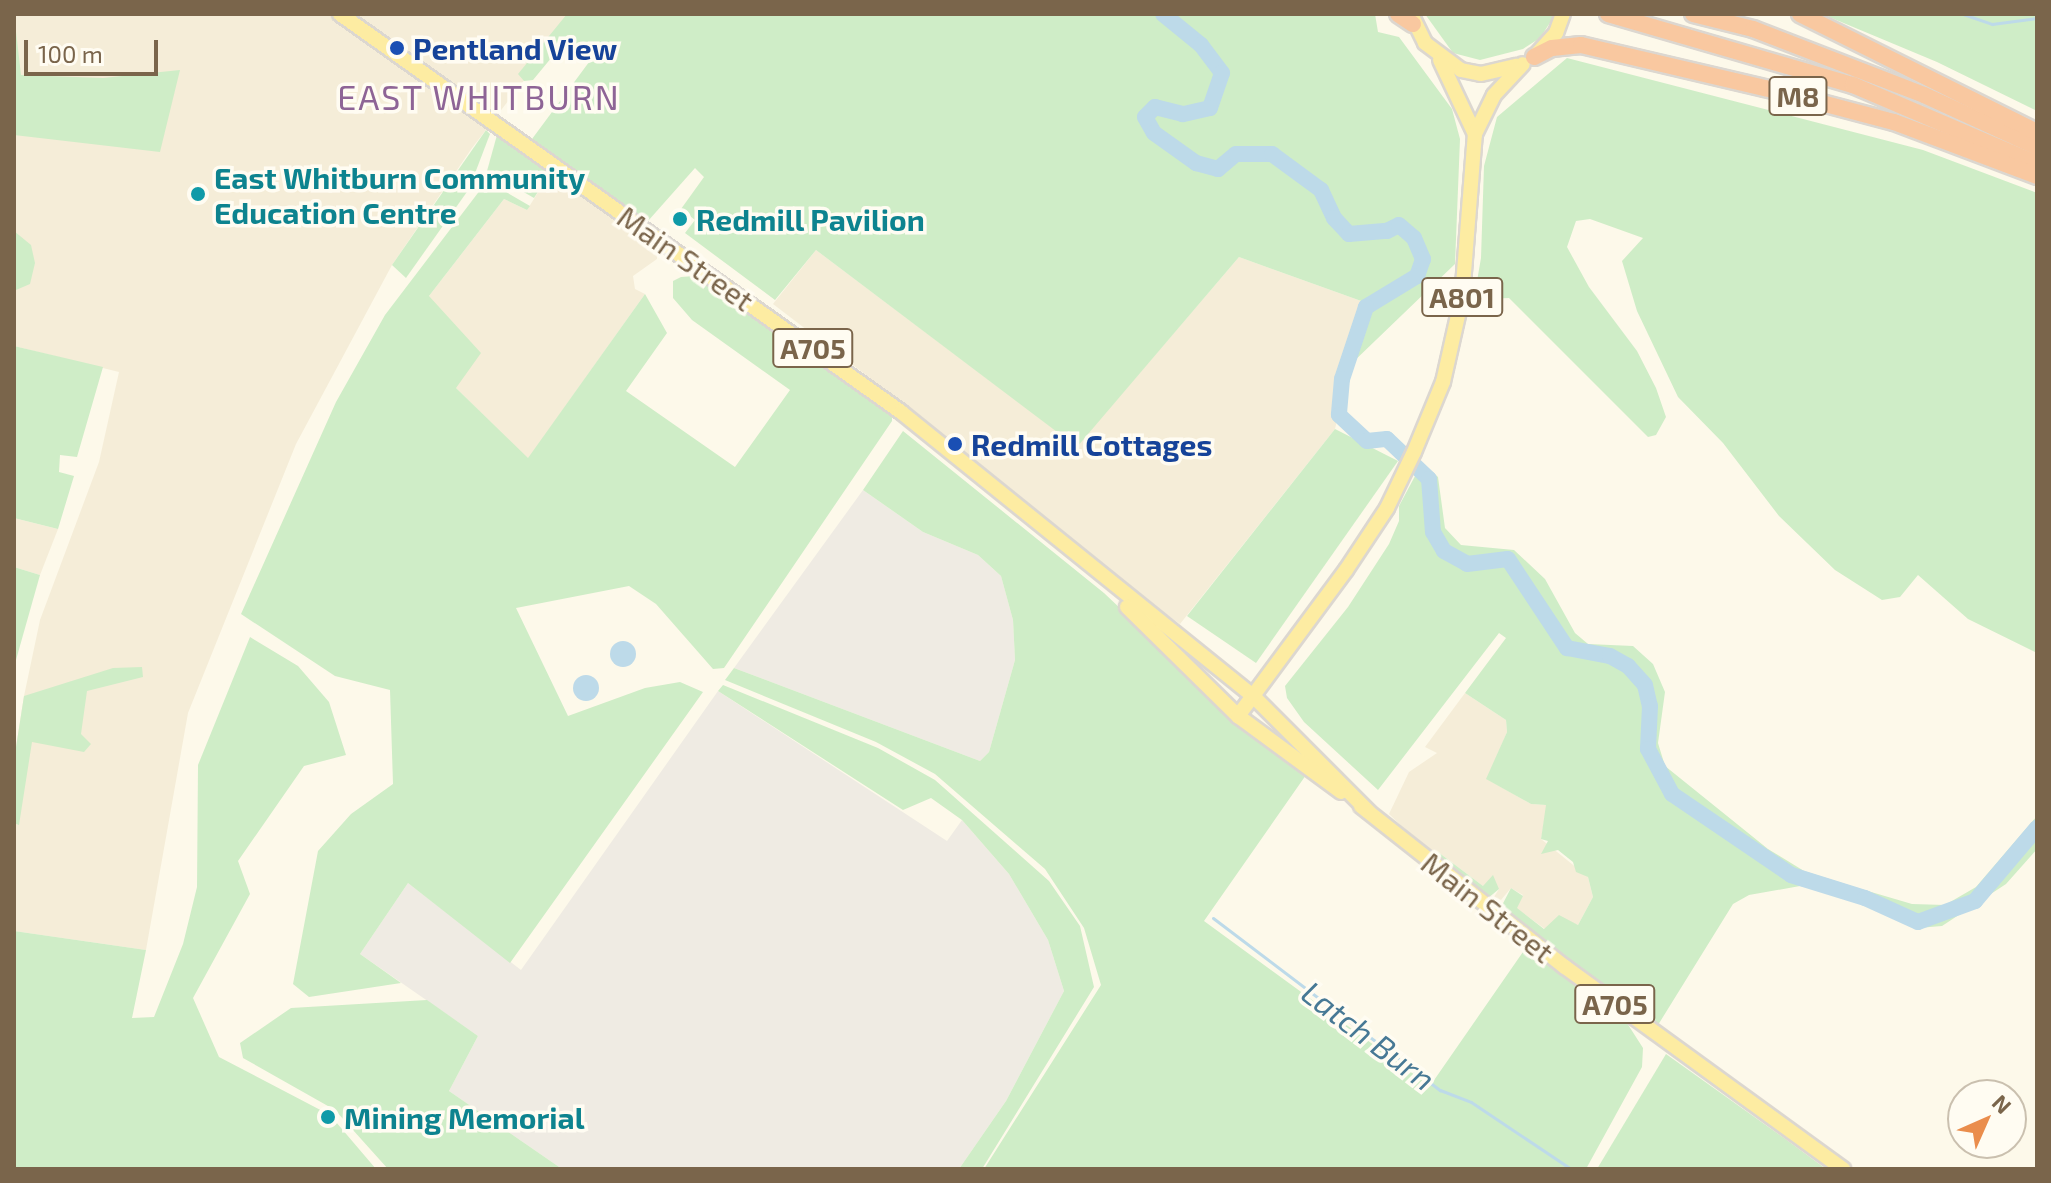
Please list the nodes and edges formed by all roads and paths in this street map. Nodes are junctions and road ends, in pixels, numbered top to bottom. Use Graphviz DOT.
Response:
graph roads {
  1 [pos="340,14"];
  2 [pos="1398,14"];
  3 [pos="1563,14"];
  4 [pos="1608,14"];
  5 [pos="1693,14"];
  6 [pos="1800,14"];
  7 [pos="1412,19"];
  8 [pos="1438,56"];
  9 [pos="1529,60"];
  10 [pos="2037,132"];
  11 [pos="1475,134"];
  12 [pos="2037,147"];
  13 [pos="2037,164"];
  14 [pos="2037,176"];
  15 [pos="1097,575"];
  16 [pos="1247,707"];
  17 [pos="1368,811"];
  18 [pos="1843,1169"];
  1 -- 15 [label="main road, Main Street / A705"];
  2 -- 7 [label="highway"];
  3 -- 9 [label="main road, A801"];
  4 -- 13 [label="highway, M8"];
  5 -- 12 [label="highway, M8"];
  6 -- 10 [label="highway, M8"];
  7 -- 8 [label="main road, A801"];
  8 -- 9 [label="main road, A801"];
  8 -- 11 [label="main road, A801"];
  9 -- 11 [label="main road, A801"];
  9 -- 14 [label="highway, M8"];
  11 -- 16 [label="main road, A801"];
  15 -- 16 [label="main road, Main Street / A705"];
  15 -- 16 [label="main road, Main Street / A705"];
  16 -- 17 [label="main road, Main Street / A705"];
  16 -- 17 [label="main road, Main Street / A705"];
  17 -- 18 [label="main road, Main Street / A705"];
}
